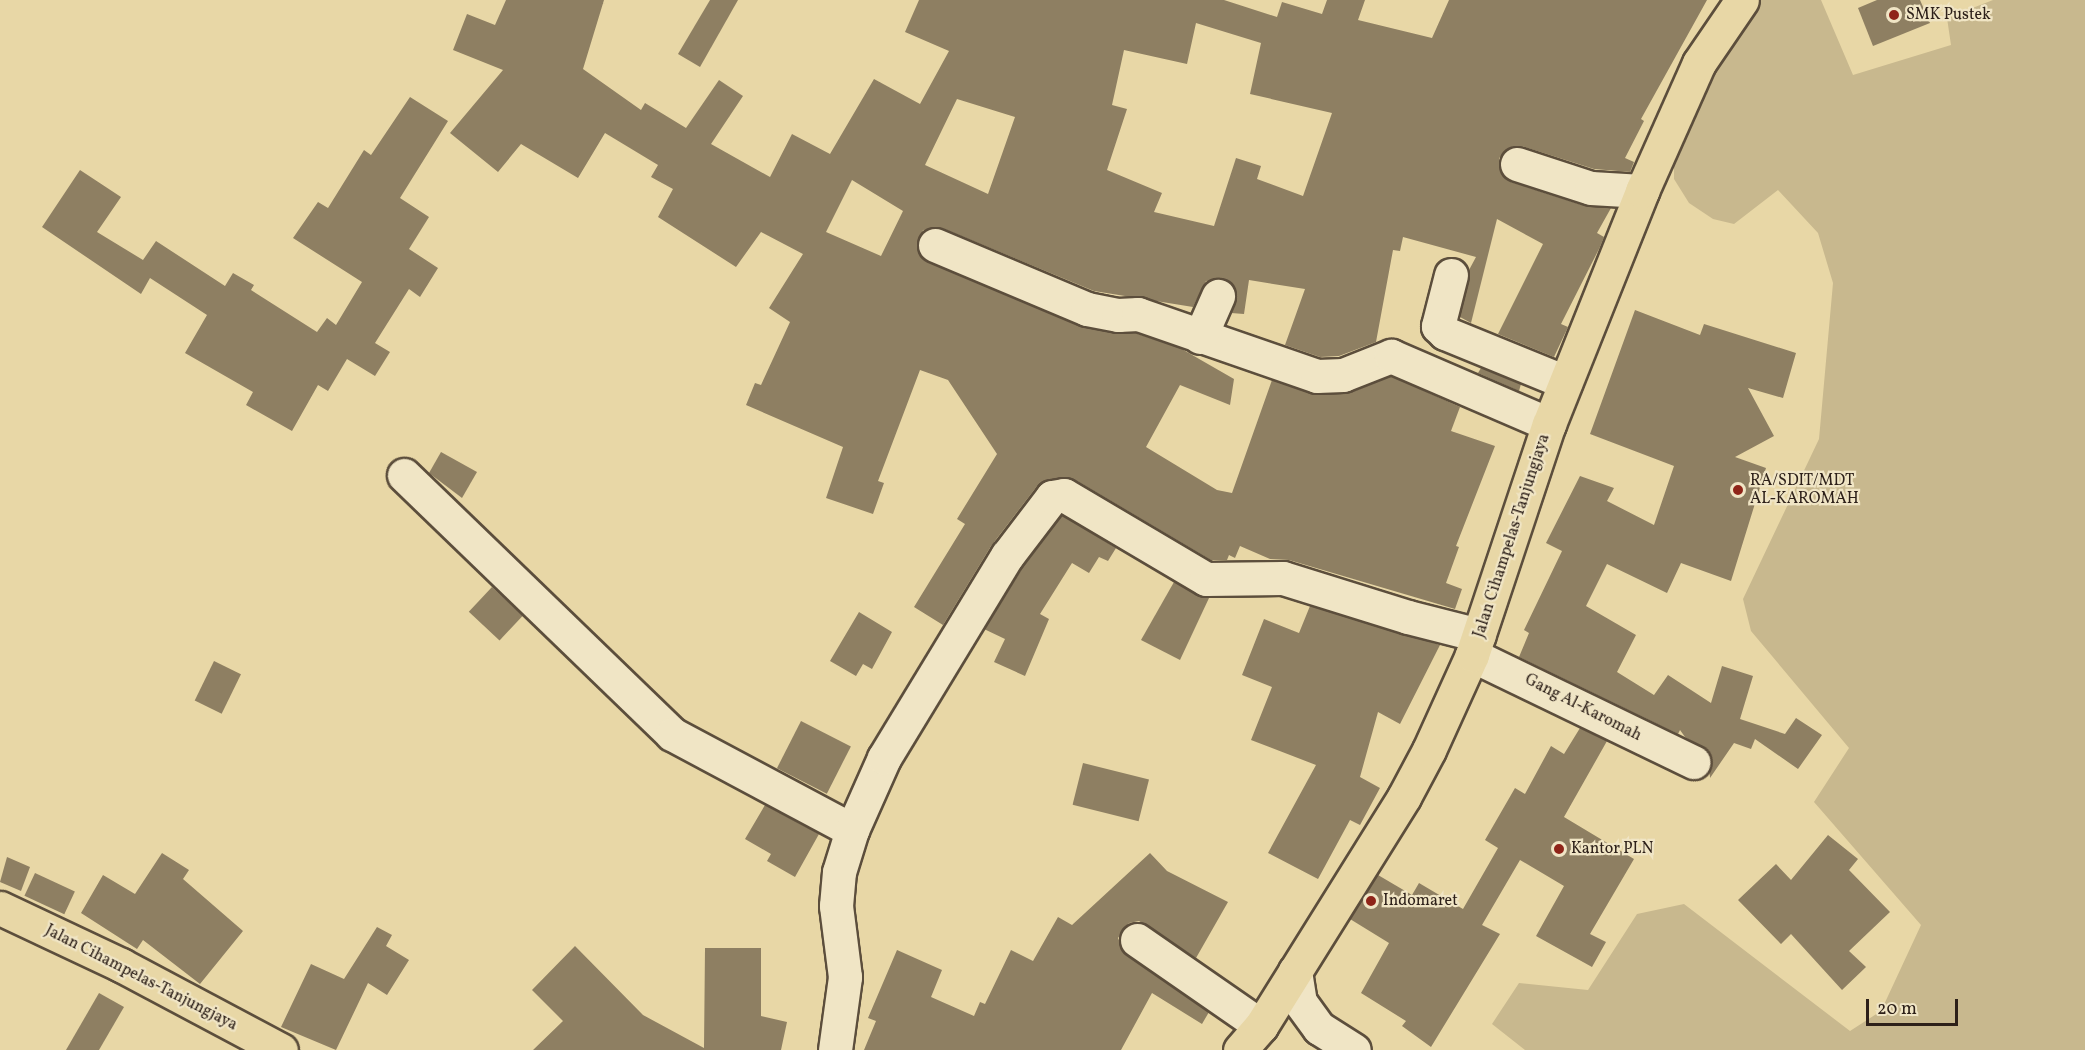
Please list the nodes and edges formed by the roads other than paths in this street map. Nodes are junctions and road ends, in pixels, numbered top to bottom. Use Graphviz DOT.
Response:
graph roads {
  1 [pos="1742,0"];
  2 [pos="1517,164"];
  3 [pos="1642,191"];
  4 [pos="935,245"];
  5 [pos="1451,275"];
  6 [pos="1218,296"];
  7 [pos="1200,337"];
  8 [pos="1565,382"];
  9 [pos="1549,424"];
  10 [pos="404,475"];
  11 [pos="1476,645"];
  12 [pos="1694,762"];
  13 [pos="852,830"];
  14 [pos="0,908"];
  15 [pos="1137,940"];
  16 [pos="1295,971"];
  17 [pos="1250,1038"];
  18 [pos="1310,1039"];
  19 [pos="281,1050"];
  20 [pos="835,1050"];
  21 [pos="1354,1050"];
  1 -- 3 [label="main road, Jalan Cihampelas-Tanjungjaya"];
  2 -- 3 [label="street"];
  3 -- 8 [label="main road, Jalan Cihampelas-Tanjungjaya"];
  4 -- 7 [label="street"];
  5 -- 8 [label="street"];
  6 -- 7 [label="street"];
  7 -- 9 [label="street"];
  8 -- 9 [label="main road, Jalan Cihampelas-Tanjungjaya"];
  9 -- 11 [label="main road, Jalan Cihampelas-Tanjungjaya"];
  10 -- 13 [label="street"];
  11 -- 12 [label="street, Gang Al-Karomah"];
  11 -- 13 [label="street, Gang Al-Karomah"];
  11 -- 16 [label="main road, Jalan Cihampelas-Tanjungjaya"];
  13 -- 20 [label="street, Gang Al-Karomah"];
  14 -- 19 [label="main road, Jalan Cihampelas-Tanjungjaya"];
  15 -- 17 [label="street"];
  16 -- 17 [label="main road, Jalan Cihampelas-Tanjungjaya"];
  16 -- 18 [label="street"];
  18 -- 21 [label="street"];
}
